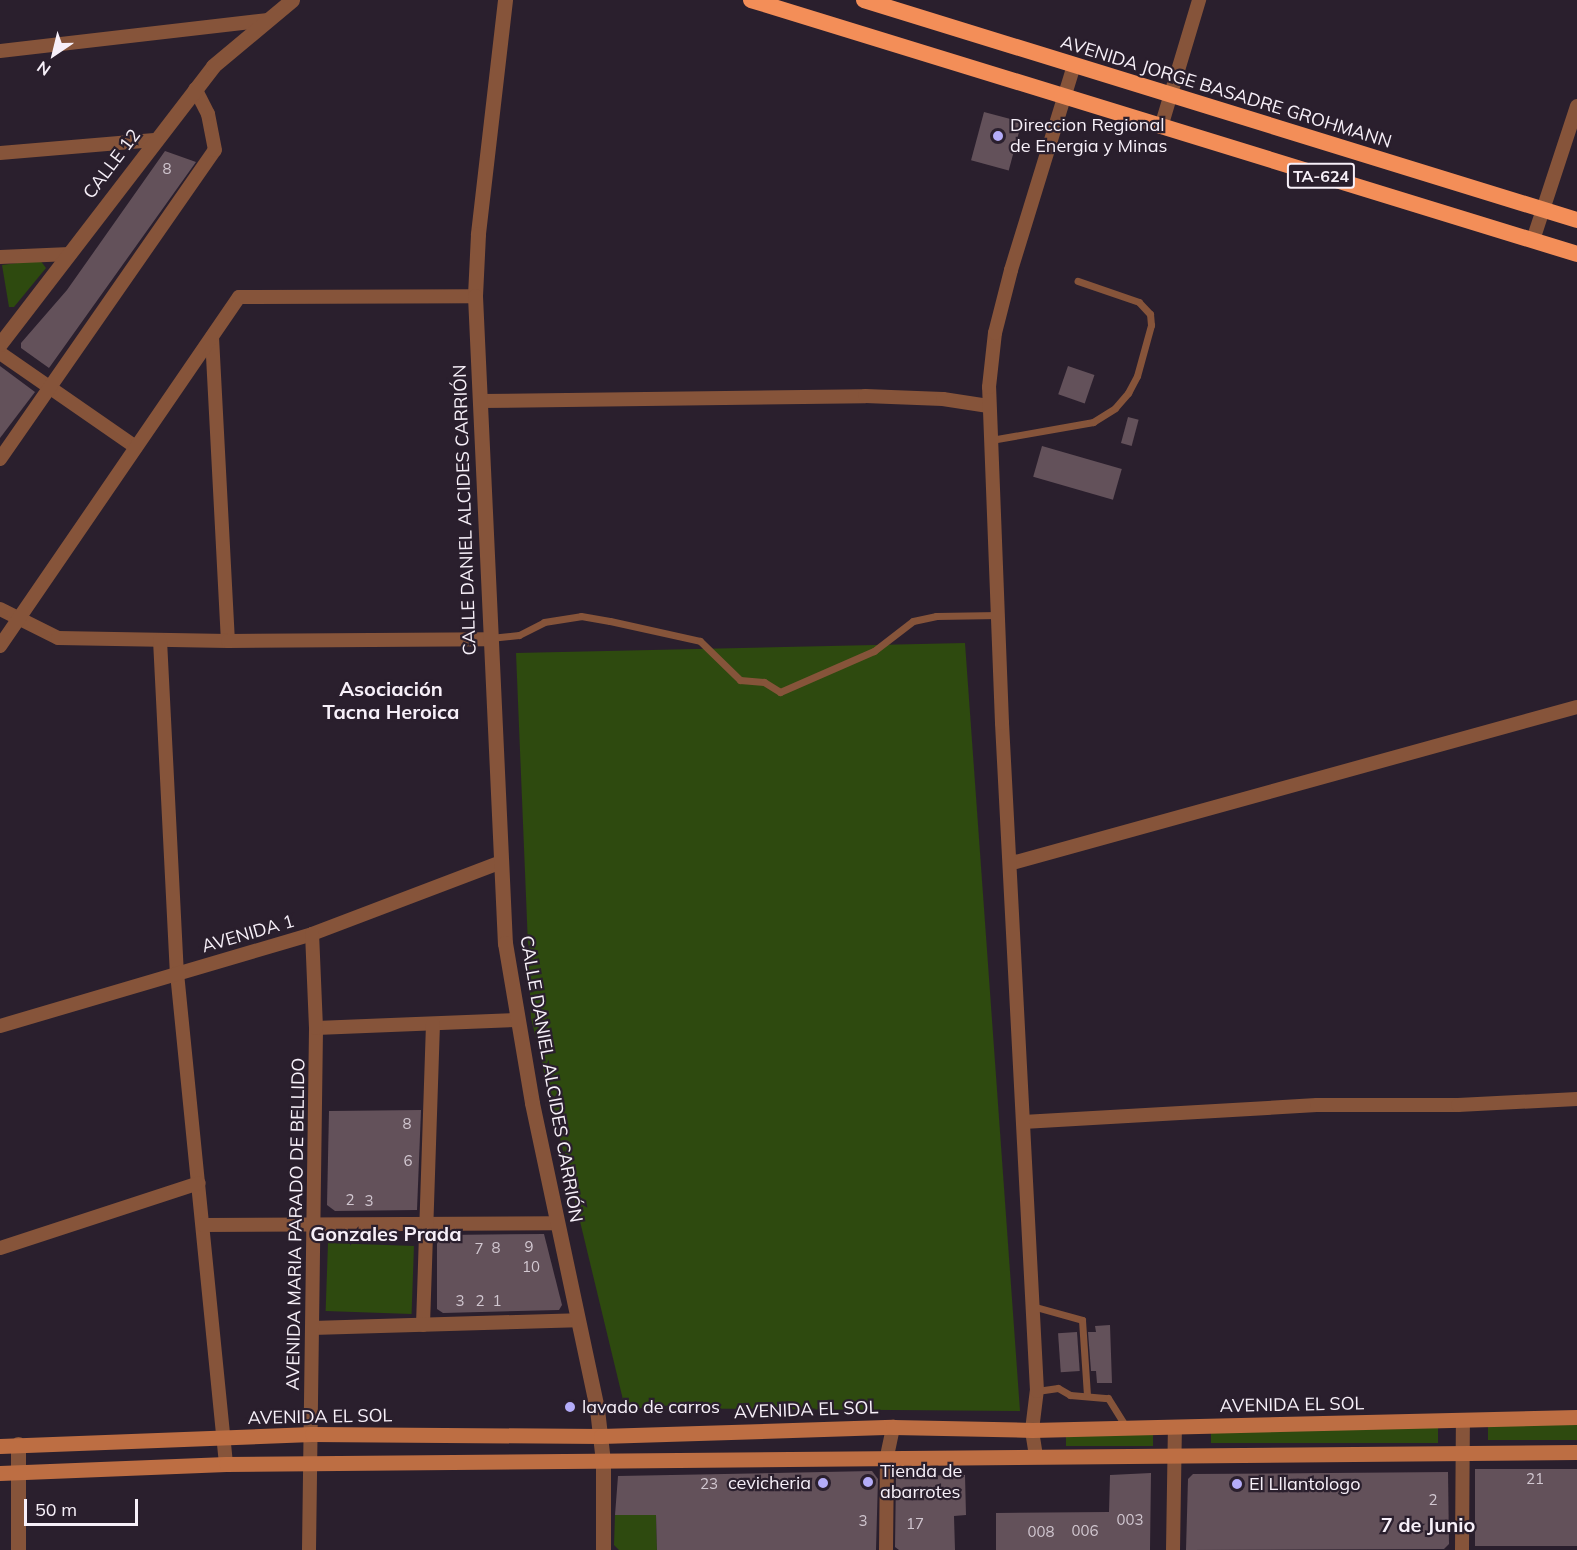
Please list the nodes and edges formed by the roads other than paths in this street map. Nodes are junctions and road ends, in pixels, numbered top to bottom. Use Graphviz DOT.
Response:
graph roads {
  1 [pos="505,0"];
  2 [pos="751,0"];
  3 [pos="864,0"];
  4 [pos="1200,0"];
  5 [pos="290,1"];
  6 [pos="268,20"];
  7 [pos="0,51"];
  8 [pos="1074,66"];
  9 [pos="195,89"];
  10 [pos="1171,95"];
  11 [pos="1065,98"];
  12 [pos="1577,106"];
  13 [pos="1161,127"];
  14 [pos="154,140"];
  15 [pos="0,153"];
  16 [pos="1546,210"];
  17 [pos="1577,220"];
  18 [pos="1533,240"];
  19 [pos="70,254"];
  20 [pos="1577,254"];
  21 [pos="0,257"];
  22 [pos="1078,281"];
  23 [pos="475,296"];
  24 [pos="212,337"];
  25 [pos="0,344"];
  26 [pos="0,353"];
  27 [pos="50,388"];
  28 [pos="480,401"];
  29 [pos="988,406"];
  30 [pos="991,440"];
  31 [pos="136,447"];
  32 [pos="0,459"];
  33 [pos="0,609"];
  34 [pos="999,615"];
  35 [pos="17,621"];
  36 [pos="489,639"];
  37 [pos="160,640"];
  38 [pos="228,641"];
  39 [pos="0,646"];
  40 [pos="1577,707"];
  41 [pos="502,862"];
  42 [pos="1012,863"];
  43 [pos="312,934"];
  44 [pos="177,973"];
  45 [pos="517,1020"];
  46 [pos="433,1024"];
  47 [pos="0,1026"];
  48 [pos="316,1028"];
  49 [pos="1577,1099"];
  50 [pos="1023,1122"];
  51 [pos="199,1183"];
  52 [pos="427,1221"];
  53 [pos="556,1223"];
  54 [pos="312,1224"];
  55 [pos="204,1225"];
  56 [pos="0,1248"];
  57 [pos="1032,1306"];
  58 [pos="577,1320"];
  59 [pos="423,1325"];
  60 [pos="312,1328"];
  61 [pos="1037,1391"];
  62 [pos="1087,1396"];
  63 [pos="1577,1418"];
  64 [pos="1463,1420"];
  65 [pos="893,1427"];
  66 [pos="1175,1427"];
  67 [pos="1127,1428"];
  68 [pos="1032,1430"];
  69 [pos="312,1434"];
  70 [pos="600,1436"];
  71 [pos="226,1439"];
  72 [pos="18,1444"];
  73 [pos="0,1446"];
  74 [pos="1577,1452"];
  75 [pos="1463,1455"];
  76 [pos="887,1456"];
  77 [pos="1036,1456"];
  78 [pos="1172,1456"];
  79 [pos="603,1461"];
  80 [pos="226,1464"];
  81 [pos="310,1464"];
  82 [pos="18,1469"];
  83 [pos="0,1473"];
  84 [pos="18,1550"];
  85 [pos="309,1550"];
  86 [pos="603,1550"];
  87 [pos="886,1550"];
  88 [pos="1173,1550"];
  89 [pos="1462,1550"];
  1 -- 23 [label="street, CALLE DANIEL ALCIDES CARRIÓN"];
  2 -- 11 [label="highway, TA-624"];
  3 -- 8 [label="highway, AVENIDA JORGE BASADRE GROHMANN / TA-624"];
  4 -- 10 [label="street"];
  5 -- 6 [label="street, CALLE 12"];
  6 -- 7 [label="street"];
  6 -- 9 [label="street, CALLE 12"];
  8 -- 10 [label="highway, AVENIDA JORGE BASADRE GROHMANN / TA-624"];
  8 -- 11 [label="street"];
  9 -- 14 [label="street, CALLE 12"];
  9 -- 27 [label="street"];
  10 -- 13 [label="street"];
  10 -- 16 [label="highway, AVENIDA JORGE BASADRE GROHMANN / TA-624"];
  11 -- 13 [label="highway, TA-624"];
  11 -- 29 [label="street"];
  12 -- 16 [label="street"];
  13 -- 18 [label="highway, TA-624"];
  14 -- 15 [label="street"];
  14 -- 19 [label="street, CALLE 12"];
  16 -- 17 [label="highway, AVENIDA JORGE BASADRE GROHMANN / TA-624"];
  16 -- 18 [label="street"];
  18 -- 20 [label="highway, TA-624"];
  19 -- 21 [label="street"];
  19 -- 25 [label="street, CALLE 12"];
  22 -- 30 [label="lane"];
  23 -- 24 [label="street"];
  23 -- 28 [label="street, CALLE DANIEL ALCIDES CARRIÓN"];
  24 -- 31 [label="street"];
  24 -- 38 [label="street"];
  26 -- 27 [label="street"];
  27 -- 31 [label="street"];
  27 -- 32 [label="street"];
  28 -- 29 [label="street"];
  28 -- 36 [label="street, CALLE DANIEL ALCIDES CARRIÓN"];
  29 -- 30 [label="street"];
  30 -- 34 [label="street"];
  31 -- 35 [label="street"];
  33 -- 35 [label="street"];
  34 -- 36 [label="lane"];
  34 -- 42 [label="street"];
  35 -- 37 [label="street"];
  35 -- 39 [label="street"];
  36 -- 38 [label="street"];
  36 -- 41 [label="street, CALLE DANIEL ALCIDES CARRIÓN"];
  37 -- 38 [label="street"];
  37 -- 44 [label="street"];
  40 -- 42 [label="street"];
  41 -- 43 [label="street, AVENIDA 1"];
  41 -- 45 [label="street, CALLE DANIEL ALCIDES CARRIÓN"];
  42 -- 50 [label="street"];
  43 -- 44 [label="street, AVENIDA 1"];
  43 -- 48 [label="street, AVENIDA MARIA PARADO DE BELLIDO"];
  44 -- 47 [label="street, AVENIDA 1"];
  44 -- 51 [label="street"];
  45 -- 46 [label="street"];
  45 -- 53 [label="street, CALLE DANIEL ALCIDES CARRIÓN"];
  46 -- 48 [label="street"];
  46 -- 52 [label="street"];
  48 -- 54 [label="street, AVENIDA MARIA PARADO DE BELLIDO"];
  49 -- 50 [label="street"];
  50 -- 57 [label="street"];
  51 -- 55 [label="street"];
  51 -- 56 [label="street"];
  52 -- 53 [label="street"];
  52 -- 54 [label="street"];
  52 -- 59 [label="street"];
  53 -- 58 [label="street, CALLE DANIEL ALCIDES CARRIÓN"];
  54 -- 55 [label="street"];
  54 -- 60 [label="street, AVENIDA MARIA PARADO DE BELLIDO"];
  55 -- 71 [label="street"];
  57 -- 61 [label="street"];
  57 -- 62 [label="lane"];
  58 -- 59 [label="street"];
  58 -- 70 [label="street, CALLE DANIEL ALCIDES CARRIÓN"];
  59 -- 60 [label="street"];
  60 -- 69 [label="street, AVENIDA MARIA PARADO DE BELLIDO"];
  61 -- 62 [label="lane"];
  61 -- 68 [label="street"];
  62 -- 67 [label="lane"];
  63 -- 64 [label="main road, AVENIDA EL SOL"];
  64 -- 66 [label="main road, AVENIDA EL SOL"];
  64 -- 75 [label="street"];
  65 -- 68 [label="main road, AVENIDA EL SOL"];
  65 -- 70 [label="main road, AVENIDA EL SOL"];
  65 -- 76 [label="street"];
  66 -- 67 [label="main road, AVENIDA EL SOL"];
  66 -- 78 [label="street"];
  67 -- 68 [label="main road, AVENIDA EL SOL"];
  68 -- 77 [label="street"];
  69 -- 70 [label="main road, AVENIDA EL SOL"];
  69 -- 71 [label="main road, AVENIDA EL SOL"];
  69 -- 81 [label="street, AVENIDA MARIA PARADO DE BELLIDO"];
  70 -- 79 [label="street, CALLE DANIEL ALCIDES CARRIÓN"];
  71 -- 72 [label="main road, AVENIDA EL SOL"];
  71 -- 80 [label="street"];
  72 -- 73 [label="main road, AVENIDA EL SOL"];
  72 -- 82 [label="street"];
  74 -- 75 [label="main road"];
  75 -- 78 [label="main road"];
  75 -- 89 [label="street"];
  76 -- 77 [label="main road"];
  76 -- 79 [label="main road"];
  76 -- 87 [label="street"];
  77 -- 78 [label="main road"];
  78 -- 88 [label="street"];
  79 -- 81 [label="main road"];
  79 -- 86 [label="street, CALLE DANIEL ALCIDES CARRIÓN"];
  80 -- 81 [label="main road"];
  80 -- 82 [label="main road"];
  81 -- 85 [label="street, AVENIDA MARIA PARADO DE BELLIDO"];
  82 -- 83 [label="main road"];
  82 -- 84 [label="street"];
}
